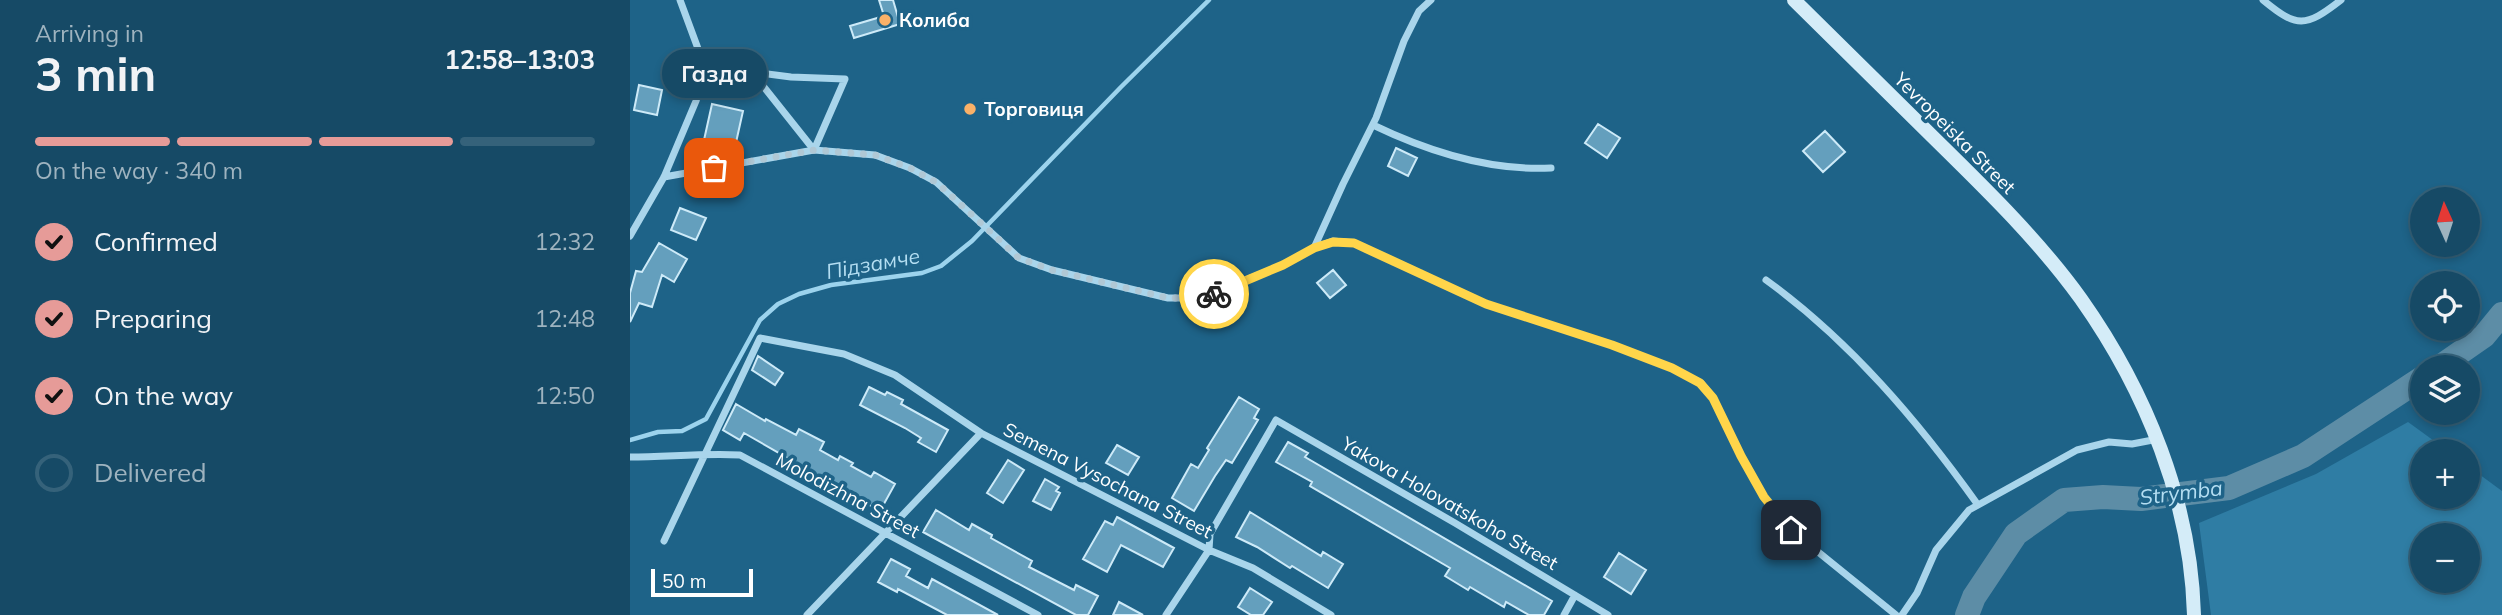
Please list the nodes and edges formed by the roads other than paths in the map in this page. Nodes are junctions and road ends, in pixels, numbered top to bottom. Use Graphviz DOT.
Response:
graph roads {
  1 [pos="680,0"];
  2 [pos="1431,0"];
  3 [pos="1794,0"];
  4 [pos="2263,0"];
  5 [pos="2341,0"];
  6 [pos="752,72"];
  7 [pos="704,74"];
  8 [pos="1373,125"];
  9 [pos="814,150"];
  10 [pos="1551,168"];
  11 [pos="664,177"];
  12 [pos="630,236"];
  13 [pos="1314,248"];
  14 [pos="1766,280"];
  15 [pos="981,433"];
  16 [pos="2158,439"];
  17 [pos="705,454"];
  18 [pos="630,457"];
  19 [pos="1978,505"];
  20 [pos="886,533"];
  21 [pos="664,541"];
  22 [pos="1209,550"];
  23 [pos="1575,595"];
  24 [pos="807,615"];
  25 [pos="1038,615"];
  26 [pos="1166,615"];
  27 [pos="1331,615"];
  28 [pos="1564,615"];
  29 [pos="1608,615"];
  30 [pos="1896,615"];
  31 [pos="1902,615"];
  32 [pos="2194,615"];
  1 -- 7 [label="street"];
  2 -- 8 [label="street"];
  3 -- 16 [label="main road, Yevropeiska Street"];
  4 -- 5 [label="street"];
  6 -- 7 [label="street"];
  6 -- 9 [label="street"];
  6 -- 9 [label="street"];
  7 -- 11 [label="street"];
  8 -- 10 [label="street"];
  8 -- 13 [label="street"];
  9 -- 11 [label="street"];
  9 -- 13 [label="street"];
  11 -- 12 [label="street"];
  13 -- 30 [label="street"];
  14 -- 19 [label="street"];
  15 -- 17 [label="street"];
  15 -- 20 [label="street, Semena Vysochana Street"];
  15 -- 22 [label="street, Semena Vysochana Street"];
  16 -- 19 [label="street"];
  16 -- 32 [label="main road, Yevropeiska Street"];
  17 -- 18 [label="street, Molodizhna Street"];
  17 -- 20 [label="street, Molodizhna Street"];
  17 -- 21 [label="street"];
  19 -- 31 [label="street"];
  20 -- 24 [label="street, Semena Vysochana Street"];
  20 -- 25 [label="street, Molodizhna Street"];
  22 -- 23 [label="street, Yakova Holovatskoho Street"];
  22 -- 26 [label="street"];
  22 -- 27 [label="street, Semena Vysochana Street"];
  23 -- 28 [label="street"];
  23 -- 29 [label="street, Yakova Holovatskoho Street"];
}
